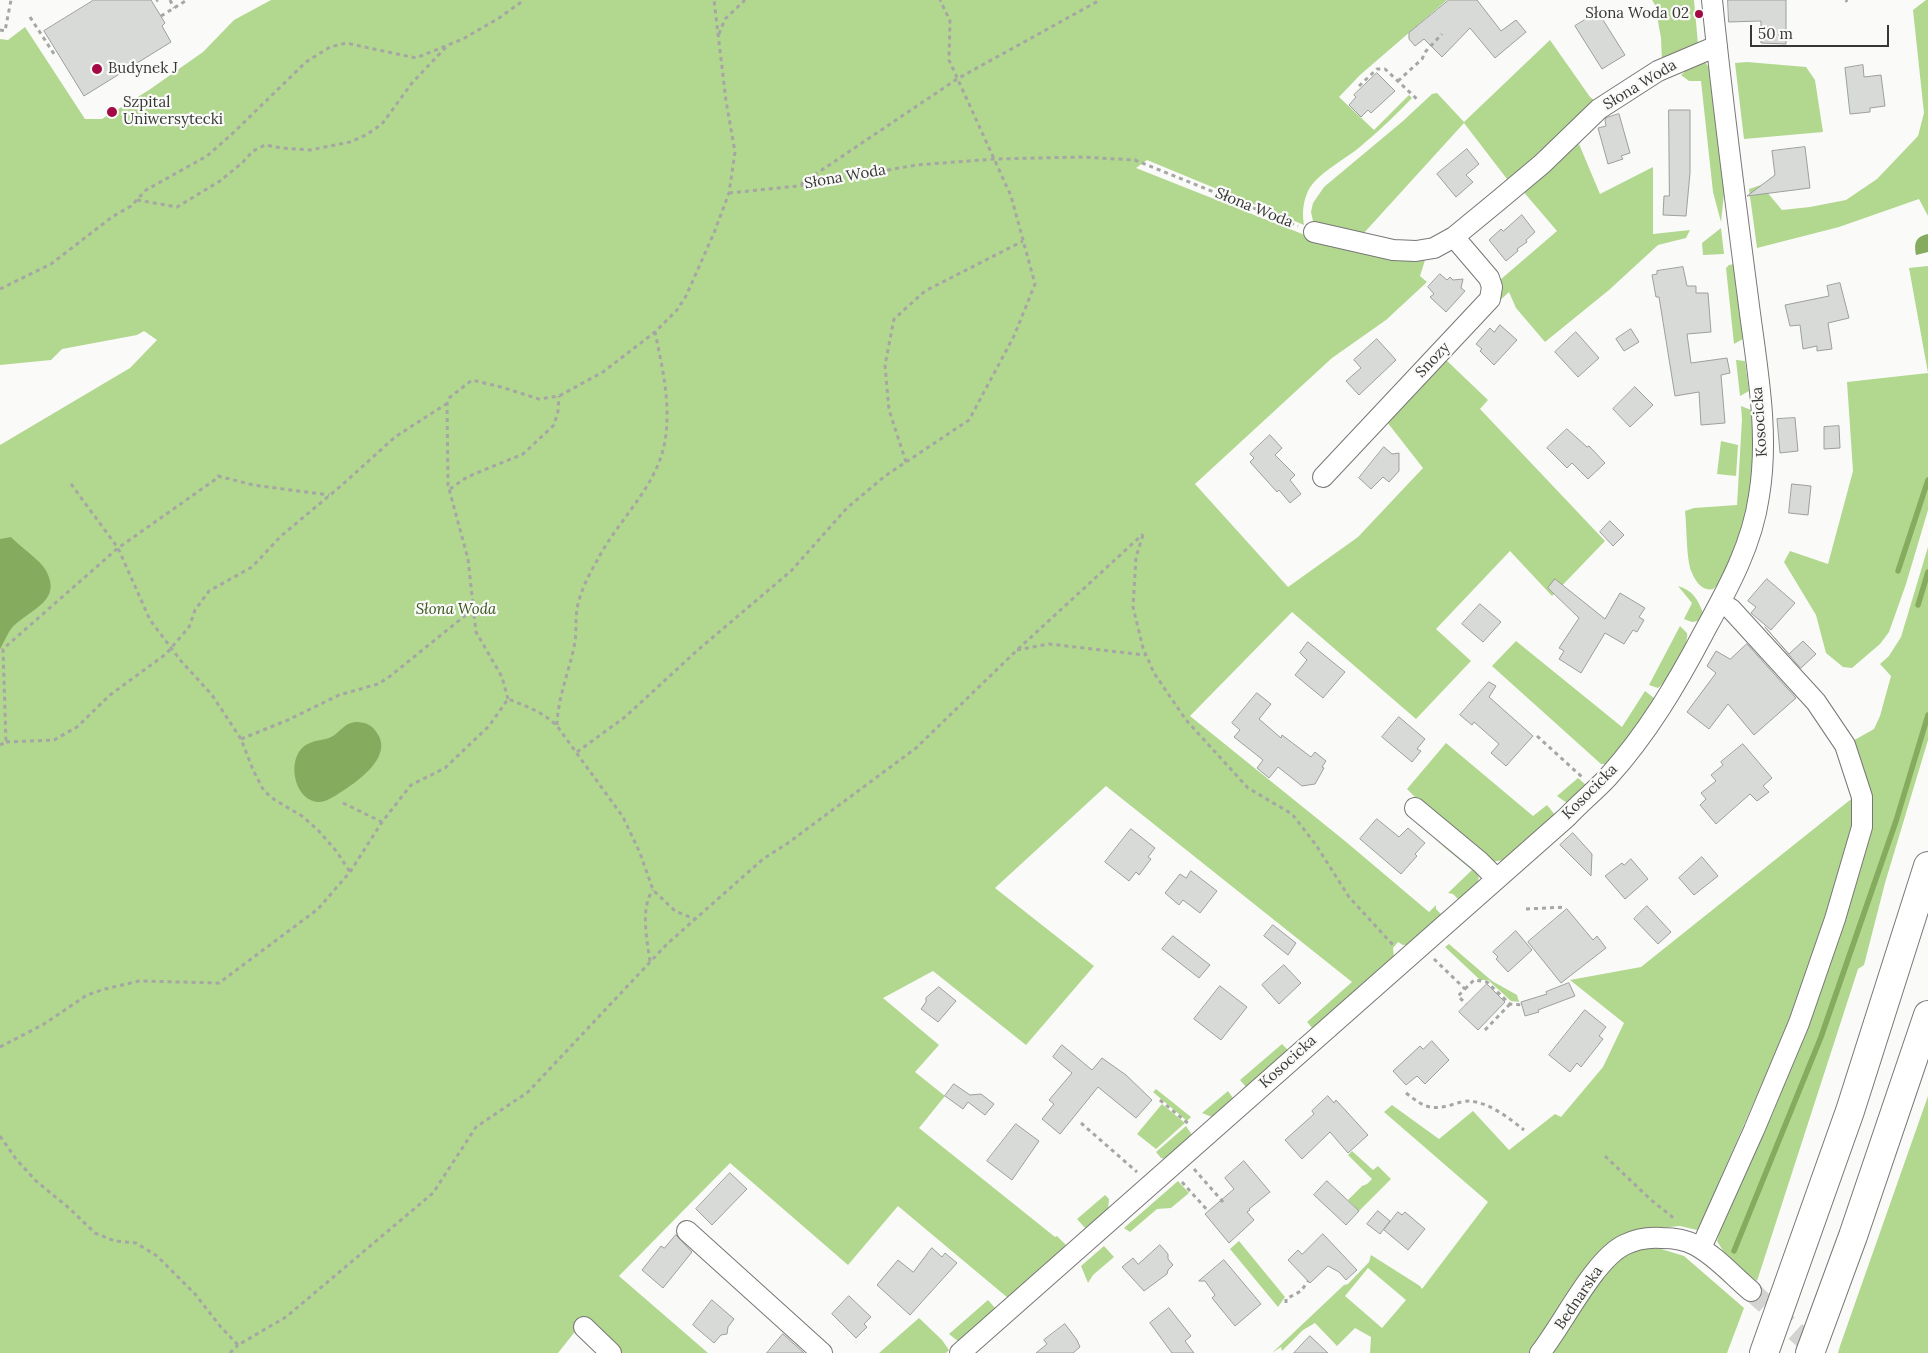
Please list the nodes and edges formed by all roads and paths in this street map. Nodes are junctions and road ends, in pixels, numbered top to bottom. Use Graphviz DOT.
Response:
graph roads {
  1 [pos="12,0"];
  2 [pos="170,0"];
  3 [pos="187,0"];
  4 [pos="524,0"];
  5 [pos="714,0"];
  6 [pos="745,0"];
  7 [pos="940,0"];
  8 [pos="1100,0"];
  9 [pos="1712,0"];
  10 [pos="174,8"];
  11 [pos="162,16"];
  12 [pos="30,17"];
  13 [pos="0,30"];
  14 [pos="1442,34"];
  15 [pos="718,35"];
  16 [pos="449,45"];
  17 [pos="1717,46"];
  18 [pos="54,54"];
  19 [pos="957,79"];
  20 [pos="1398,82"];
  21 [pos="1359,86"];
  22 [pos="1418,100"];
  23 [pos="995,159"];
  24 [pos="798,186"];
  25 [pos="729,193"];
  26 [pos="136,200"];
  27 [pos="1314,232"];
  28 [pos="1454,237"];
  29 [pos="1023,241"];
  30 [pos="0,289"];
  31 [pos="655,332"];
  32 [pos="559,396"];
  33 [pos="446,404"];
  34 [pos="906,462"];
  35 [pos="1324,476"];
  36 [pos="71,484"];
  37 [pos="450,489"];
  38 [pos="330,495"];
  39 [pos="118,548"];
  40 [pos="1721,603"];
  41 [pos="472,610"];
  42 [pos="172,648"];
  43 [pos="1017,650"];
  44 [pos="1145,655"];
  45 [pos="508,699"];
  46 [pos="557,726"];
  47 [pos="1537,736"];
  48 [pos="241,739"];
  49 [pos="6,742"];
  50 [pos="0,745"];
  51 [pos="577,752"];
  52 [pos="1580,776"];
  53 [pos="343,802"];
  54 [pos="1415,808"];
  55 [pos="382,822"];
  56 [pos="1928,866"];
  57 [pos="350,872"];
  58 [pos="1496,878"];
  59 [pos="653,890"];
  60 [pos="1566,907"];
  61 [pos="1526,909"];
  62 [pos="695,919"];
  63 [pos="1433,958"];
  64 [pos="1405,959"];
  65 [pos="650,962"];
  66 [pos="1465,989"];
  67 [pos="1466,1004"];
  68 [pos="1510,1004"];
  69 [pos="1522,1005"];
  70 [pos="1928,1015"];
  71 [pos="1485,1030"];
  72 [pos="0,1048"];
  73 [pos="1406,1093"];
  74 [pos="1160,1100"];
  75 [pos="1186,1122"];
  76 [pos="1081,1123"];
  77 [pos="1524,1130"];
  78 [pos="0,1136"];
  79 [pos="1605,1156"];
  80 [pos="1135,1170"];
  81 [pos="1195,1170"];
  82 [pos="1182,1181"];
  83 [pos="1223,1202"];
  84 [pos="1208,1211"];
  85 [pos="687,1231"];
  86 [pos="1682,1239"];
  87 [pos="1701,1248"];
  88 [pos="1308,1281"];
  89 [pos="1751,1292"];
  90 [pos="1286,1303"];
  91 [pos="584,1327"];
  92 [pos="238,1345"];
  93 [pos="230,1353"];
  94 [pos="611,1353"];
  95 [pos="822,1353"];
  96 [pos="960,1353"];
  97 [pos="1540,1353"];
  98 [pos="1764,1353"];
  99 [pos="1810,1353"];
  1 -- 13 [label="path"];
  2 -- 10 [label="path"];
  3 -- 10 [label="path"];
  4 -- 16 [label="path"];
  5 -- 15 [label="path"];
  6 -- 15 [label="path"];
  7 -- 19 [label="path"];
  8 -- 19 [label="path"];
  9 -- 17 [label="street, Kosocicka"];
  10 -- 11 [label="path"];
  12 -- 18 [label="path"];
  14 -- 20 [label="path"];
  15 -- 25 [label="path"];
  16 -- 26 [label="path"];
  16 -- 26 [label="path"];
  17 -- 28 [label="street, Słona Woda"];
  17 -- 40 [label="street, Kosocicka"];
  19 -- 23 [label="path"];
  19 -- 24 [label="path"];
  20 -- 21 [label="path"];
  20 -- 22 [label="path"];
  23 -- 24 [label="path, Słona Woda"];
  23 -- 27 [label="path, Słona Woda"];
  23 -- 29 [label="path"];
  24 -- 25 [label="path, Słona Woda"];
  25 -- 31 [label="path"];
  26 -- 30 [label="path"];
  27 -- 28 [label="street, Słona Woda"];
  28 -- 35 [label="street, Snozy"];
  29 -- 34 [label="path"];
  29 -- 34 [label="path"];
  31 -- 32 [label="path"];
  31 -- 46 [label="path"];
  32 -- 33 [label="path"];
  32 -- 37 [label="path"];
  33 -- 37 [label="path"];
  33 -- 38 [label="path"];
  34 -- 51 [label="path"];
  36 -- 39 [label="path"];
  37 -- 41 [label="path"];
  38 -- 39 [label="path"];
  38 -- 42 [label="path"];
  39 -- 42 [label="path"];
  39 -- 49 [label="path"];
  40 -- 58 [label="street, Kosocicka"];
  40 -- 87 [label="street"];
  41 -- 45 [label="path"];
  41 -- 48 [label="path"];
  42 -- 48 [label="path"];
  42 -- 49 [label="path"];
  43 -- 44 [label="path"];
  43 -- 44 [label="path"];
  43 -- 62 [label="path"];
  44 -- 64 [label="path"];
  45 -- 46 [label="path"];
  45 -- 55 [label="path"];
  46 -- 51 [label="path"];
  47 -- 52 [label="path"];
  48 -- 57 [label="path"];
  49 -- 50 [label="path"];
  51 -- 59 [label="path"];
  53 -- 55 [label="path"];
  54 -- 58 [label="street"];
  55 -- 57 [label="path"];
  56 -- 98 [label="highway"];
  57 -- 72 [label="path"];
  58 -- 64 [label="street, Kosocicka"];
  59 -- 62 [label="path"];
  59 -- 65 [label="path"];
  60 -- 61 [label="path"];
  62 -- 65 [label="path"];
  63 -- 66 [label="path"];
  64 -- 96 [label="street, Kosocicka"];
  65 -- 92 [label="path"];
  66 -- 67 [label="path"];
  66 -- 68 [label="path"];
  68 -- 69 [label="path"];
  68 -- 71 [label="path"];
  70 -- 99 [label="highway"];
  73 -- 77 [label="path"];
  74 -- 75 [label="path"];
  76 -- 80 [label="path"];
  78 -- 92 [label="path"];
  79 -- 86 [label="path"];
  81 -- 83 [label="path"];
  82 -- 84 [label="path"];
  85 -- 95 [label="street"];
  86 -- 87 [label="street, Bednarska"];
  86 -- 97 [label="street, Bednarska"];
  87 -- 89 [label="street, Bednarska"];
  88 -- 90 [label="path"];
  91 -- 94 [label="street"];
  92 -- 93 [label="path"];
}
